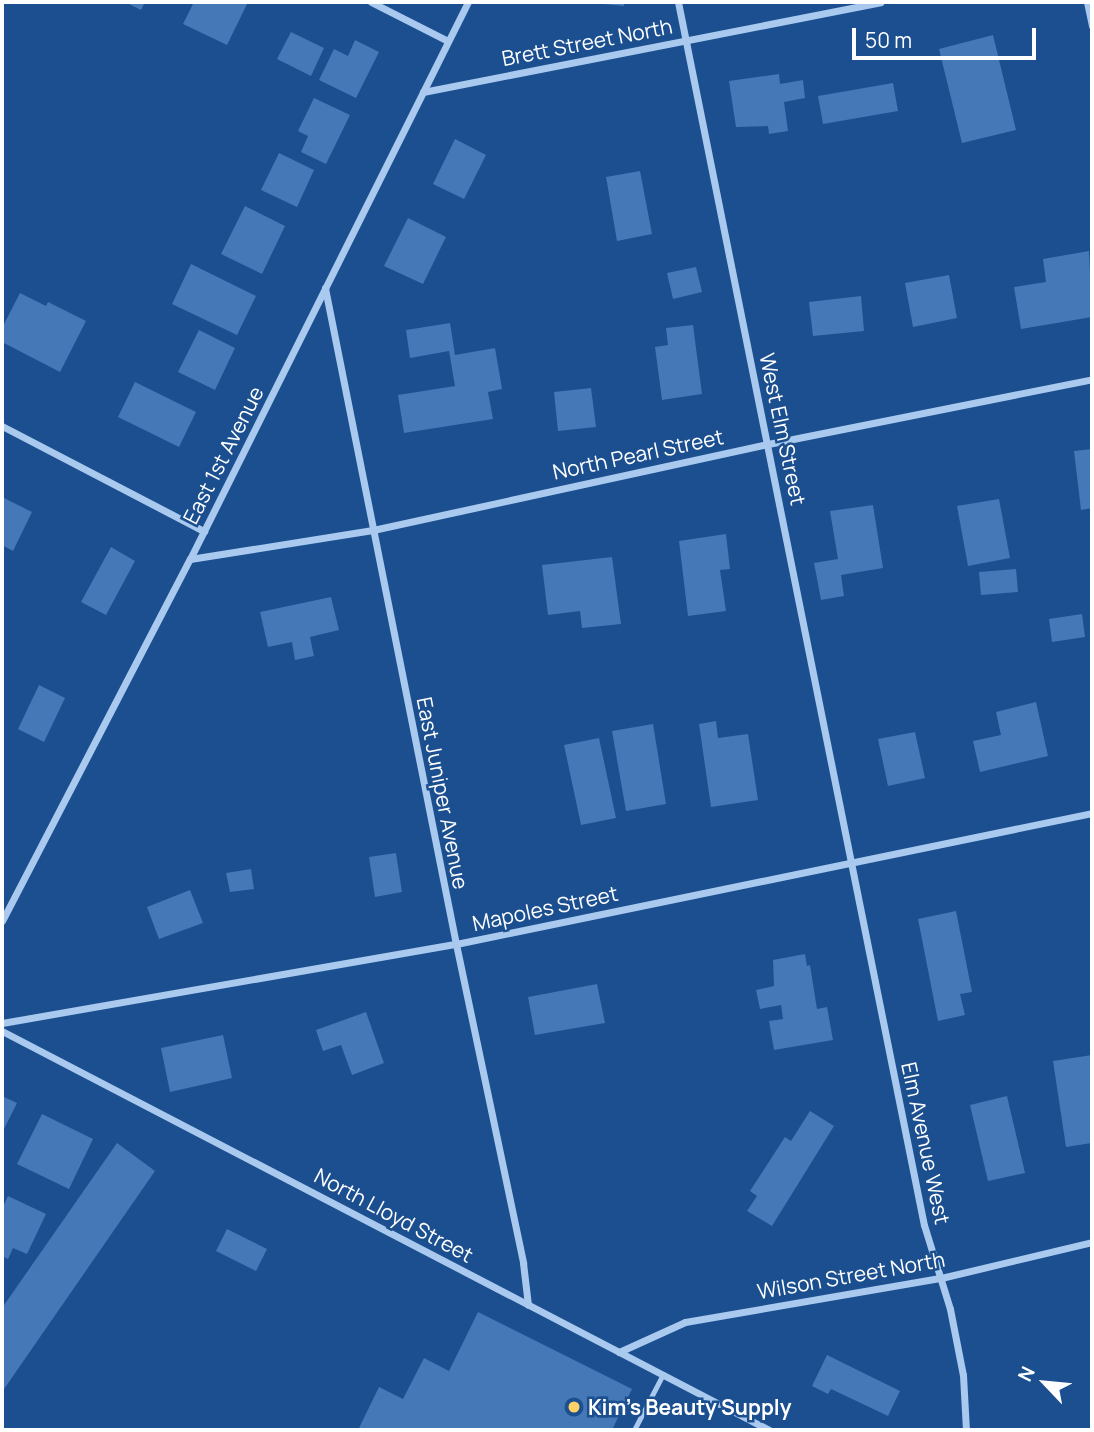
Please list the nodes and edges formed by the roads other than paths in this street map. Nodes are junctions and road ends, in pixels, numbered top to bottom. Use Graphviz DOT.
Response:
graph roads {
  1 [pos="371,2"];
  2 [pos="468,2"];
  3 [pos="678,2"];
  4 [pos="880,2"];
  5 [pos="1087,2"];
  6 [pos="1092,26"];
  7 [pos="686,40"];
  8 [pos="448,41"];
  9 [pos="424,92"];
  10 [pos="325,288"];
  11 [pos="1092,379"];
  12 [pos="2,426"];
  13 [pos="768,444"];
  14 [pos="373,530"];
  15 [pos="204,531"];
  16 [pos="190,559"];
  17 [pos="1092,813"];
  18 [pos="851,863"];
  19 [pos="2,921"];
  20 [pos="456,944"];
  21 [pos="2,1023"];
  22 [pos="2,1031"];
  23 [pos="1092,1242"];
  24 [pos="941,1278"];
  25 [pos="528,1305"];
  26 [pos="619,1352"];
  27 [pos="663,1374"];
  28 [pos="635,1430"];
  29 [pos="769,1430"];
  30 [pos="966,1430"];
  1 -- 8 [label="street"];
  2 -- 8 [label="street, East 1st Avenue"];
  3 -- 7 [label="street, West Elm Street"];
  4 -- 7 [label="street, Brett Street North"];
  5 -- 6 [label="street"];
  7 -- 9 [label="street, Brett Street North"];
  7 -- 13 [label="street, West Elm Street"];
  8 -- 9 [label="street, East 1st Avenue"];
  9 -- 10 [label="street, East 1st Avenue"];
  10 -- 14 [label="street, East Juniper Avenue"];
  10 -- 15 [label="street, East 1st Avenue"];
  11 -- 13 [label="street, North Pearl Street"];
  12 -- 15 [label="street"];
  13 -- 14 [label="street, North Pearl Street"];
  13 -- 18 [label="street, West Elm Street"];
  14 -- 16 [label="street, North Pearl Street"];
  14 -- 20 [label="street, East Juniper Avenue"];
  15 -- 16 [label="street, East 1st Avenue"];
  16 -- 19 [label="street, East 1st Avenue"];
  17 -- 18 [label="street, Mapoles Street"];
  18 -- 20 [label="street, Mapoles Street"];
  18 -- 24 [label="street, Elm Avenue West"];
  20 -- 21 [label="street, Mapoles Street"];
  20 -- 25 [label="street, East Juniper Avenue"];
  22 -- 25 [label="street, North Lloyd Street"];
  23 -- 24 [label="street, Wilson Street North"];
  24 -- 26 [label="street, Wilson Street North"];
  24 -- 30 [label="street, Elm Avenue West"];
  25 -- 26 [label="street, North Lloyd Street"];
  26 -- 27 [label="street, North Lloyd Street"];
  27 -- 28 [label="lane"];
  27 -- 29 [label="street, North Lloyd Street"];
}
